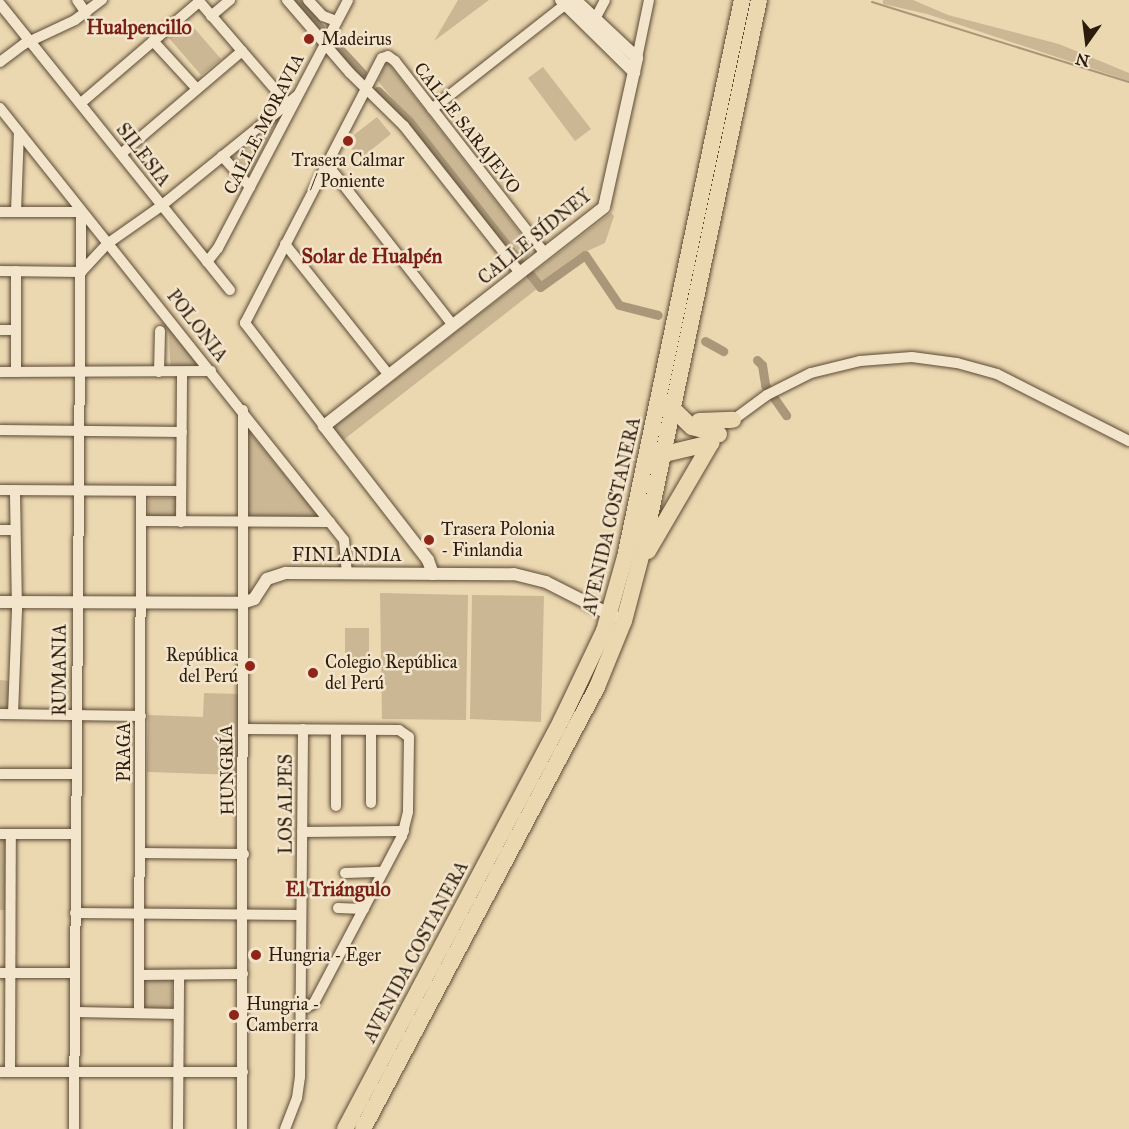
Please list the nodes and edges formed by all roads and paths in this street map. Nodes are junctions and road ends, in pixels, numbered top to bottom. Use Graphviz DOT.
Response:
graph roads {
  1 [pos="77,0"];
  2 [pos="102,0"];
  3 [pos="230,0"];
  4 [pos="287,0"];
  5 [pos="308,0"];
  6 [pos="348,0"];
  7 [pos="605,0"];
  8 [pos="649,0"];
  9 [pos="742,0"];
  10 [pos="759,0"];
  11 [pos="199,1"];
  12 [pos="569,1"];
  13 [pos="0,4"];
  14 [pos="86,13"];
  15 [pos="211,16"];
  16 [pos="595,19"];
  17 [pos="336,21"];
  18 [pos="30,41"];
  19 [pos="153,41"];
  20 [pos="324,44"];
  21 [pos="242,51"];
  22 [pos="637,58"];
  23 [pos="0,63"];
  24 [pos="634,72"];
  25 [pos="197,89"];
  26 [pos="365,90"];
  27 [pos="297,96"];
  28 [pos="286,102"];
  29 [pos="81,103"];
  30 [pos="0,108"];
  31 [pos="432,109"];
  32 [pos="19,132"];
  33 [pos="121,154"];
  34 [pos="222,156"];
  35 [pos="327,164"];
  36 [pos="250,187"];
  37 [pos="161,206"];
  38 [pos="0,212"];
  39 [pos="16,212"];
  40 [pos="81,212"];
  41 [pos="107,244"];
  42 [pos="285,244"];
  43 [pos="545,254"];
  44 [pos="207,262"];
  45 [pos="0,271"];
  46 [pos="16,271"];
  47 [pos="81,272"];
  48 [pos="520,273"];
  49 [pos="230,290"];
  50 [pos="453,325"];
  51 [pos="0,330"];
  52 [pos="16,330"];
  53 [pos="160,331"];
  54 [pos="211,371"];
  55 [pos="0,372"];
  56 [pos="16,372"];
  57 [pos="80,372"];
  58 [pos="159,372"];
  59 [pos="182,372"];
  60 [pos="389,375"];
  61 [pos="669,386"];
  62 [pos="243,410"];
  63 [pos="672,411"];
  64 [pos="733,420"];
  65 [pos="324,426"];
  66 [pos="0,430"];
  67 [pos="79,431"];
  68 [pos="182,432"];
  69 [pos="715,438"];
  70 [pos="1129,441"];
  71 [pos="670,451"];
  72 [pos="643,471"];
  73 [pos="689,477"];
  74 [pos="0,490"];
  75 [pos="15,490"];
  76 [pos="78,490"];
  77 [pos="141,491"];
  78 [pos="181,491"];
  79 [pos="141,521"];
  80 [pos="181,522"];
  81 [pos="330,522"];
  82 [pos="242,523"];
  83 [pos="0,530"];
  84 [pos="14,530"];
  85 [pos="639,569"];
  86 [pos="347,573"];
  87 [pos="433,574"];
  88 [pos="0,602"];
  89 [pos="14,602"];
  90 [pos="77,602"];
  91 [pos="142,603"];
  92 [pos="242,603"];
  93 [pos="617,618"];
  94 [pos="0,675"];
  95 [pos="13,675"];
  96 [pos="0,714"];
  97 [pos="13,714"];
  98 [pos="77,715"];
  99 [pos="141,716"];
  100 [pos="243,729"];
  101 [pos="303,729"];
  102 [pos="336,730"];
  103 [pos="371,730"];
  104 [pos="0,774"];
  105 [pos="76,774"];
  106 [pos="371,803"];
  107 [pos="336,806"];
  108 [pos="404,831"];
  109 [pos="302,832"];
  110 [pos="6,834"];
  111 [pos="76,834"];
  112 [pos="140,853"];
  113 [pos="244,854"];
  114 [pos="345,873"];
  115 [pos="383,873"];
  116 [pos="338,908"];
  117 [pos="364,909"];
  118 [pos="5,913"];
  119 [pos="75,913"];
  120 [pos="140,913"];
  121 [pos="244,914"];
  122 [pos="302,915"];
  123 [pos="5,973"];
  124 [pos="75,973"];
  125 [pos="243,974"];
  126 [pos="139,975"];
  127 [pos="178,975"];
  128 [pos="301,1002"];
  129 [pos="75,1012"];
  130 [pos="139,1013"];
  131 [pos="178,1014"];
  132 [pos="5,1031"];
  133 [pos="5,1072"];
  134 [pos="74,1072"];
  135 [pos="178,1072"];
  136 [pos="243,1072"];
  137 [pos="74,1129"];
  138 [pos="178,1129"];
  139 [pos="242,1129"];
  140 [pos="285,1129"];
  141 [pos="345,1129"];
  142 [pos="363,1129"];
  1 -- 14 [label="street"];
  2 -- 14 [label="street"];
  3 -- 15 [label="street"];
  4 -- 20 [label="street"];
  5 -- 17 [label="street"];
  6 -- 17 [label="street, CALLE MORAVIA"];
  7 -- 16 [label="street"];
  8 -- 22 [label="street, CALLE SÍDNEY"];
  9 -- 61 [label="main road, AVENIDA COSTANERA"];
  10 -- 61 [label="main road, AVENIDA COSTANERA"];
  11 -- 15 [label="street"];
  11 -- 19 [label="street"];
  12 -- 16 [label="street"];
  12 -- 24 [label="street"];
  12 -- 31 [label="street"];
  13 -- 18 [label="street, SILESIA"];
  14 -- 18 [label="street"];
  15 -- 21 [label="street"];
  16 -- 22 [label="street"];
  17 -- 20 [label="street, CALLE MORAVIA"];
  18 -- 23 [label="street"];
  18 -- 29 [label="street, SILESIA"];
  19 -- 25 [label="street"];
  19 -- 29 [label="street"];
  20 -- 26 [label="street"];
  20 -- 27 [label="street, CALLE MORAVIA"];
  21 -- 25 [label="street"];
  21 -- 28 [label="street"];
  22 -- 24 [label="street, CALLE SÍDNEY"];
  24 -- 43 [label="street, CALLE SÍDNEY"];
  25 -- 33 [label="street"];
  26 -- 31 [label="street, CALLE SARAJEVO"];
  26 -- 35 [label="street"];
  26 -- 48 [label="street"];
  27 -- 28 [label="street"];
  27 -- 36 [label="street, CALLE MORAVIA"];
  28 -- 34 [label="street"];
  29 -- 33 [label="street, SILESIA"];
  30 -- 32 [label="street, POLONIA"];
  31 -- 43 [label="street, CALLE SARAJEVO"];
  32 -- 39 [label="street"];
  32 -- 40 [label="street, POLONIA"];
  33 -- 37 [label="street, SILESIA"];
  34 -- 36 [label="street"];
  34 -- 37 [label="street"];
  35 -- 42 [label="street"];
  35 -- 50 [label="street"];
  36 -- 44 [label="street, CALLE MORAVIA"];
  37 -- 41 [label="street"];
  37 -- 44 [label="street, SILESIA"];
  38 -- 39 [label="street"];
  39 -- 40 [label="street"];
  40 -- 41 [label="street, POLONIA"];
  40 -- 47 [label="street, RUMANIA"];
  41 -- 47 [label="street"];
  41 -- 54 [label="street, POLONIA"];
  42 -- 60 [label="street"];
  42 -- 65 [label="street"];
  43 -- 48 [label="street, CALLE SÍDNEY"];
  44 -- 49 [label="street, SILESIA"];
  45 -- 46 [label="street"];
  46 -- 47 [label="street"];
  46 -- 52 [label="street"];
  47 -- 57 [label="street, RUMANIA"];
  48 -- 50 [label="street, CALLE SÍDNEY"];
  50 -- 60 [label="street, CALLE SÍDNEY"];
  51 -- 52 [label="street"];
  52 -- 56 [label="street"];
  53 -- 58 [label="street"];
  54 -- 59 [label="street"];
  54 -- 62 [label="street, POLONIA"];
  55 -- 56 [label="street"];
  56 -- 57 [label="street"];
  57 -- 58 [label="street"];
  57 -- 67 [label="street, RUMANIA"];
  58 -- 59 [label="street"];
  59 -- 68 [label="street"];
  60 -- 65 [label="street, CALLE SÍDNEY"];
  61 -- 63 [label="main road, AVENIDA COSTANERA"];
  61 -- 64 [label="main road"];
  61 -- 72 [label="main road, AVENIDA COSTANERA"];
  62 -- 81 [label="street, POLONIA"];
  62 -- 82 [label="street, HUNGRÍA"];
  63 -- 69 [label="main road"];
  63 -- 71 [label="main road, AVENIDA COSTANERA"];
  64 -- 69 [label="street"];
  64 -- 70 [label="street"];
  65 -- 87 [label="street"];
  66 -- 67 [label="street"];
  67 -- 68 [label="street"];
  67 -- 76 [label="street, RUMANIA"];
  68 -- 78 [label="street"];
  69 -- 71 [label="main road"];
  69 -- 73 [label="main road"];
  71 -- 72 [label="main road"];
  71 -- 73 [label="main road"];
  71 -- 85 [label="main road, AVENIDA COSTANERA"];
  72 -- 93 [label="main road, AVENIDA COSTANERA"];
  73 -- 85 [label="main road"];
  74 -- 75 [label="street"];
  75 -- 76 [label="street"];
  75 -- 84 [label="street"];
  76 -- 77 [label="street"];
  76 -- 90 [label="street, RUMANIA"];
  77 -- 78 [label="street"];
  77 -- 79 [label="street, PRAGA"];
  78 -- 80 [label="street"];
  79 -- 80 [label="street"];
  79 -- 91 [label="street, PRAGA"];
  80 -- 82 [label="street"];
  81 -- 82 [label="street"];
  81 -- 86 [label="street, POLONIA"];
  82 -- 92 [label="street, HUNGRÍA"];
  83 -- 84 [label="street"];
  84 -- 89 [label="street"];
  85 -- 93 [label="main road, AVENIDA COSTANERA"];
  86 -- 87 [label="street, FINLANDIA"];
  86 -- 92 [label="street, FINLANDIA"];
  87 -- 93 [label="street, FINLANDIA"];
  88 -- 89 [label="street"];
  89 -- 90 [label="street"];
  89 -- 95 [label="street"];
  90 -- 91 [label="street"];
  90 -- 98 [label="street, RUMANIA"];
  91 -- 92 [label="street"];
  91 -- 99 [label="street, PRAGA"];
  92 -- 100 [label="street, HUNGRÍA"];
  93 -- 141 [label="main road, AVENIDA COSTANERA"];
  93 -- 142 [label="main road, AVENIDA COSTANERA"];
  94 -- 95 [label="street"];
  95 -- 97 [label="street"];
  96 -- 97 [label="street"];
  97 -- 98 [label="street"];
  98 -- 99 [label="street"];
  98 -- 105 [label="street, RUMANIA"];
  99 -- 112 [label="street, PRAGA"];
  100 -- 101 [label="street"];
  100 -- 113 [label="street, HUNGRÍA"];
  101 -- 102 [label="street"];
  101 -- 109 [label="street, LOS ALPES"];
  102 -- 103 [label="street"];
  102 -- 107 [label="street"];
  103 -- 106 [label="street"];
  103 -- 108 [label="street"];
  104 -- 105 [label="street"];
  105 -- 111 [label="street, RUMANIA"];
  108 -- 109 [label="street"];
  108 -- 115 [label="street"];
  109 -- 122 [label="street, LOS ALPES"];
  110 -- 111 [label="street"];
  110 -- 118 [label="street"];
  111 -- 119 [label="street, RUMANIA"];
  112 -- 113 [label="street"];
  112 -- 120 [label="street, PRAGA"];
  113 -- 121 [label="street, HUNGRÍA"];
  114 -- 115 [label="street"];
  115 -- 117 [label="street"];
  116 -- 117 [label="street"];
  117 -- 128 [label="street"];
  118 -- 123 [label="street"];
  119 -- 120 [label="street"];
  119 -- 124 [label="street, RUMANIA"];
  120 -- 121 [label="street"];
  120 -- 126 [label="street, PRAGA"];
  121 -- 122 [label="street"];
  121 -- 125 [label="street, HUNGRÍA"];
  122 -- 128 [label="street, LOS ALPES"];
  123 -- 124 [label="street"];
  123 -- 132 [label="street"];
  124 -- 129 [label="street, RUMANIA"];
  125 -- 127 [label="street"];
  125 -- 136 [label="street, HUNGRÍA"];
  126 -- 127 [label="street"];
  126 -- 130 [label="street, PRAGA"];
  127 -- 131 [label="street"];
  128 -- 140 [label="street, LOS ALPES"];
  129 -- 130 [label="street"];
  129 -- 134 [label="street, RUMANIA"];
  130 -- 131 [label="street"];
  131 -- 135 [label="street"];
  132 -- 133 [label="street"];
  133 -- 134 [label="street"];
  134 -- 135 [label="street"];
  134 -- 137 [label="street, RUMANIA"];
  135 -- 136 [label="street"];
  135 -- 138 [label="street"];
  136 -- 139 [label="street, HUNGRÍA"];
}
